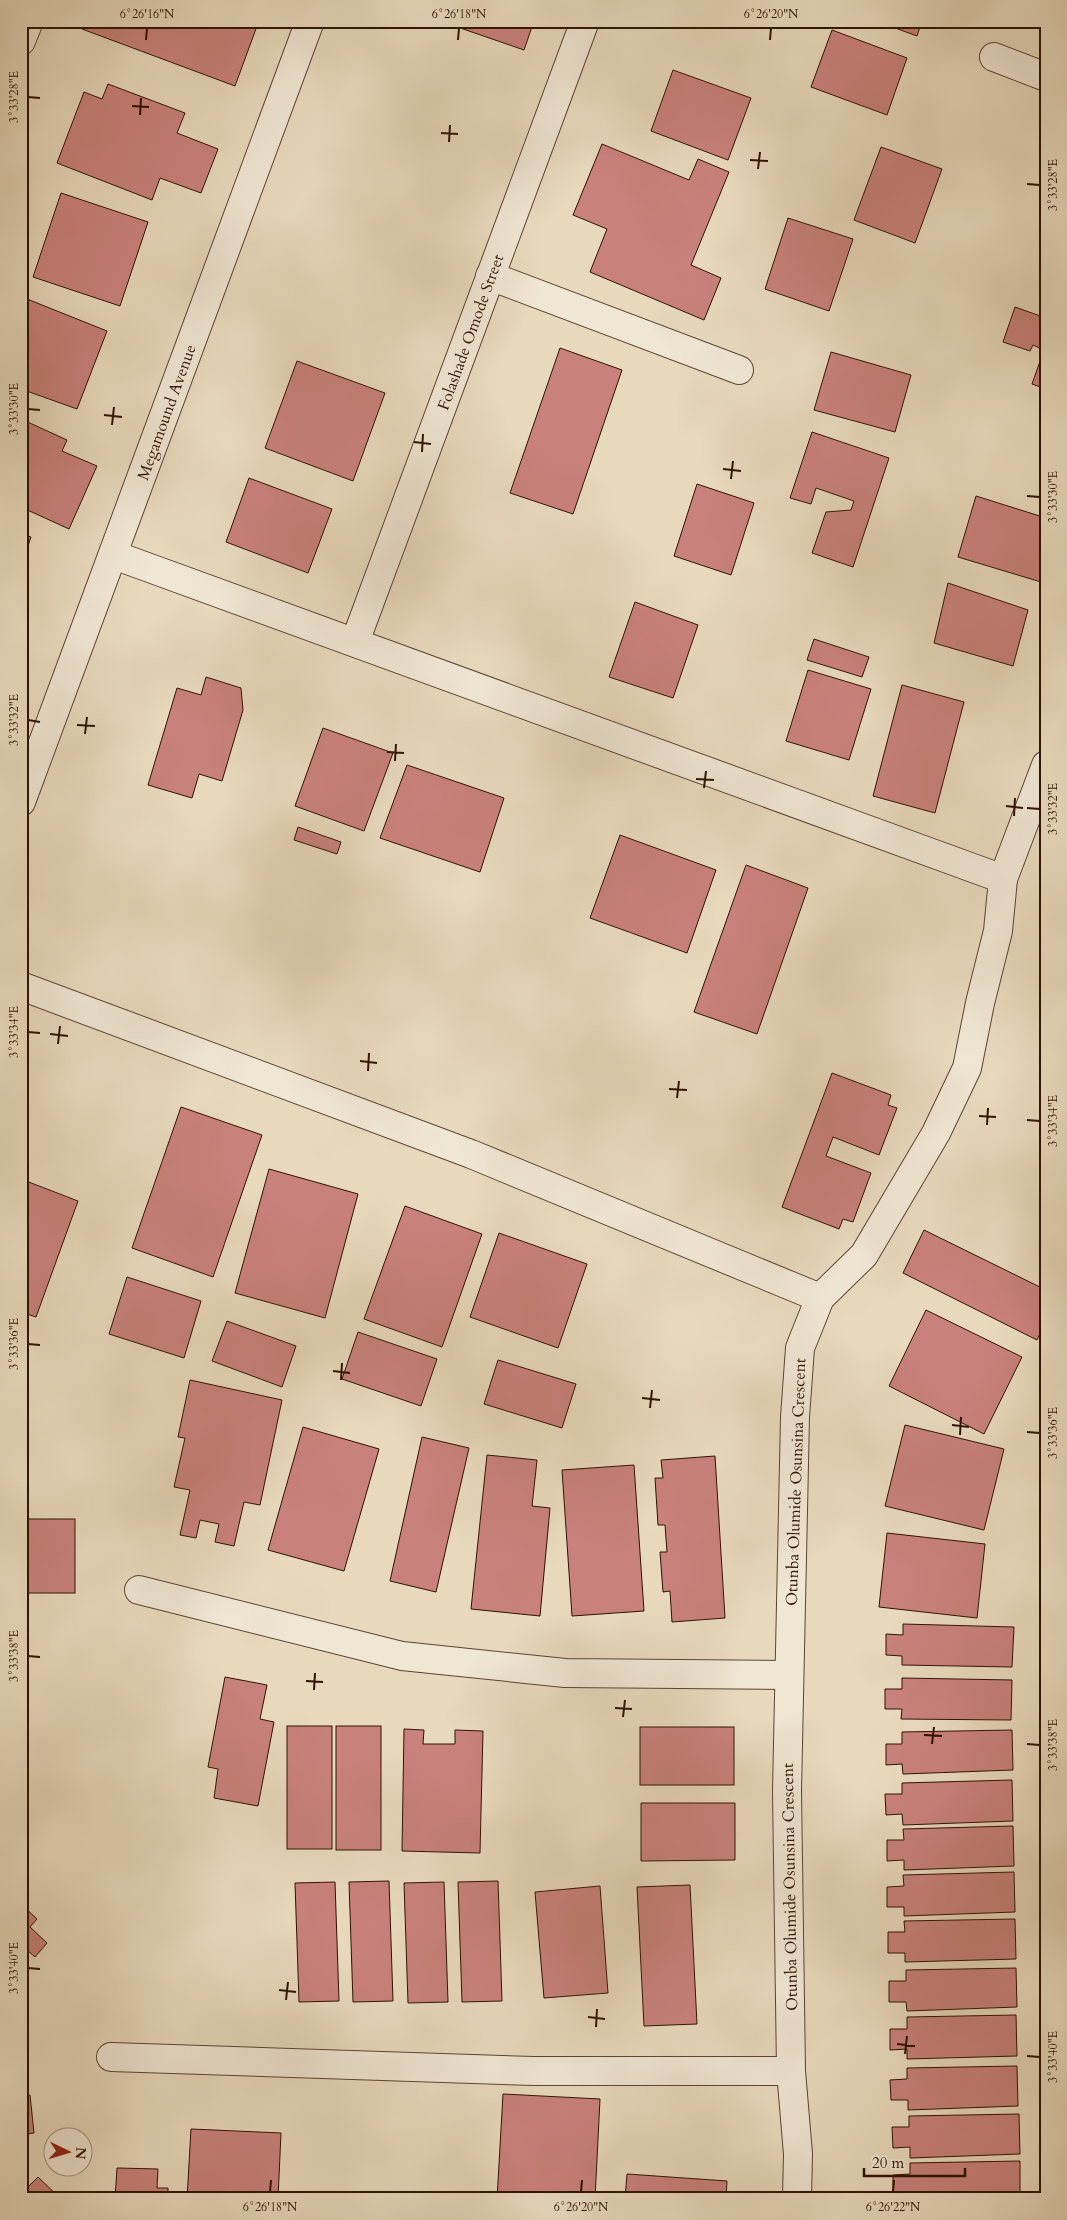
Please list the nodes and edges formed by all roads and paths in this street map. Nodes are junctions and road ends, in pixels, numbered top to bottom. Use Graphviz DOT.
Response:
graph roads {
  1 [pos="29,21"];
  2 [pos="310,21"];
  3 [pos="585,21"];
  4 [pos="21,41"];
  5 [pos="994,57"];
  6 [pos="1046,77"];
  7 [pos="490,276"];
  8 [pos="739,370"];
  9 [pos="114,555"];
  10 [pos="354,642"];
  11 [pos="1046,765"];
  12 [pos="21,802"];
  13 [pos="1003,879"];
  14 [pos="21,986"];
  15 [pos="820,1298"];
  16 [pos="138,1590"];
  17 [pos="788,1675"];
  18 [pos="111,2057"];
  19 [pos="791,2071"];
  20 [pos="798,2199"];
  1 -- 4 [label="street"];
  2 -- 9 [label="street, Megamound Avenue"];
  3 -- 7 [label="street, Folashade Omode Street"];
  5 -- 6 [label="street"];
  7 -- 8 [label="street"];
  7 -- 10 [label="street, Folashade Omode Street"];
  9 -- 10 [label="street"];
  9 -- 12 [label="street, Megamound Avenue"];
  10 -- 13 [label="street"];
  11 -- 13 [label="street, Otunba Olumide Osunsina Crescent"];
  13 -- 15 [label="street, Otunba Olumide Osunsina Crescent"];
  14 -- 15 [label="street"];
  15 -- 17 [label="street, Otunba Olumide Osunsina Crescent"];
  16 -- 17 [label="street"];
  17 -- 19 [label="street, Otunba Olumide Osunsina Crescent"];
  18 -- 19 [label="street"];
  19 -- 20 [label="street, Otunba Olumide Osunsina Crescent"];
}
